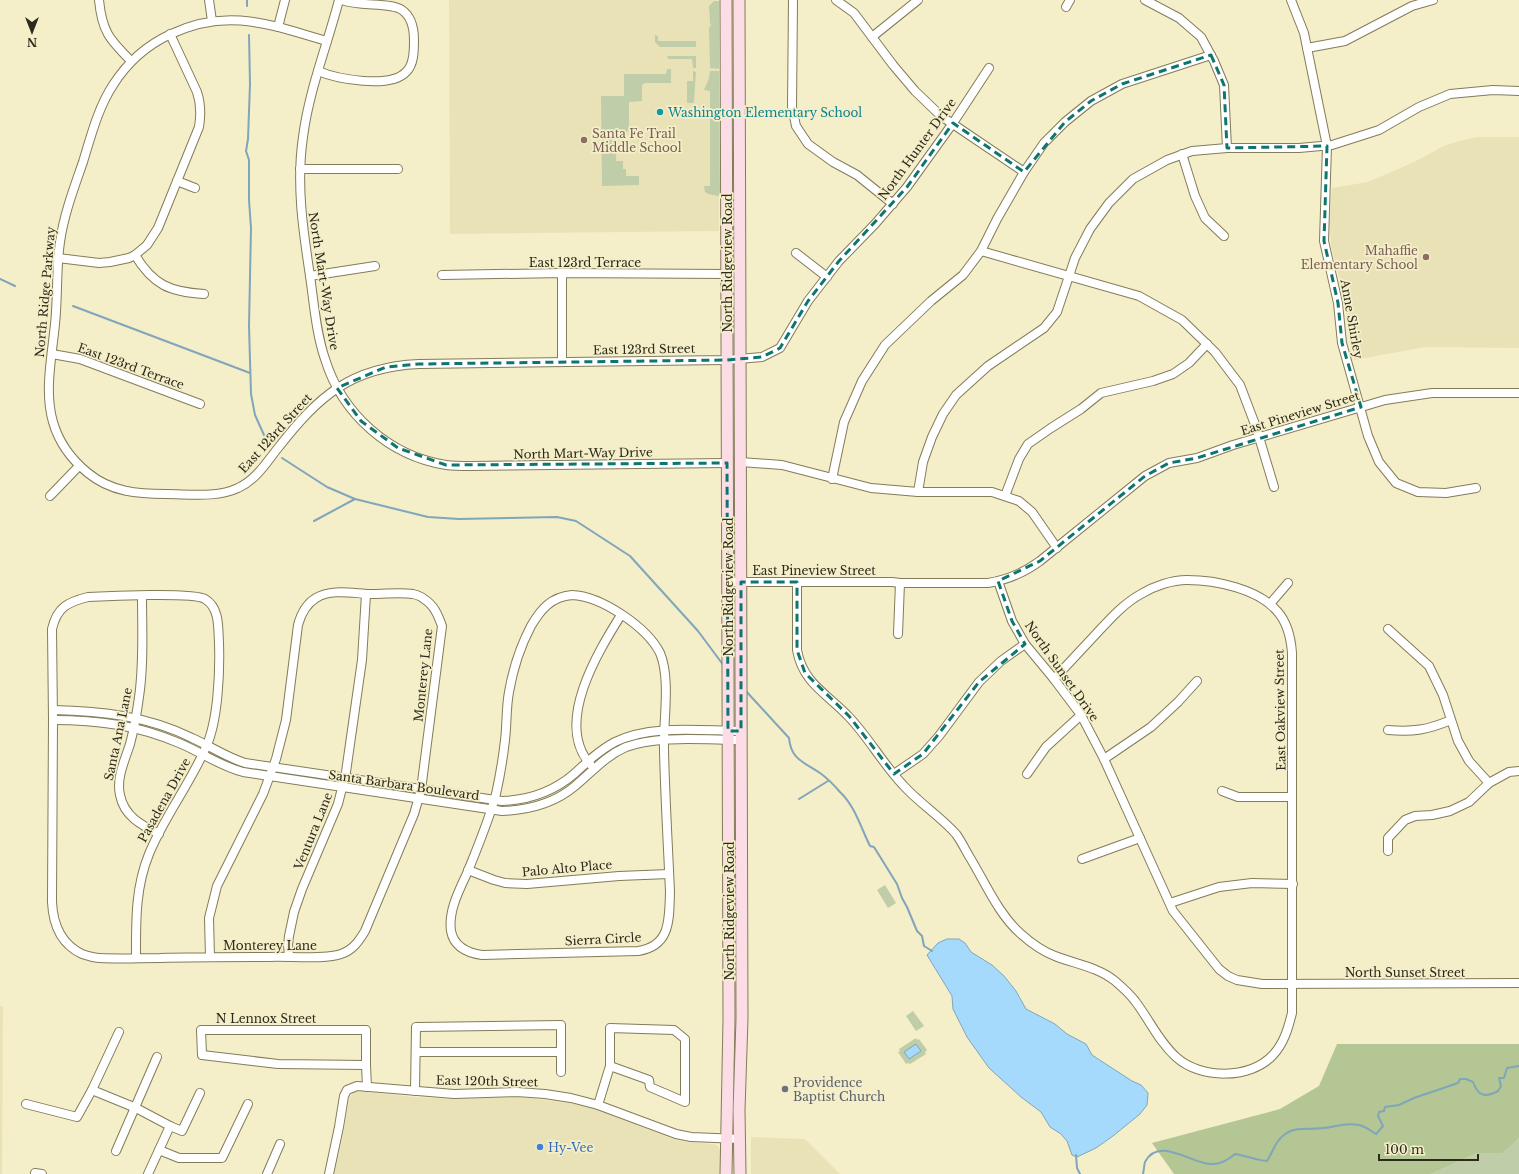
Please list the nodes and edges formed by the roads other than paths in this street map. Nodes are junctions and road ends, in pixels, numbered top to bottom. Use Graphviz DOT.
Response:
graph roads {
  1 [pos="99,0"];
  2 [pos="209,0"];
  3 [pos="285,0"];
  4 [pos="341,0"];
  5 [pos="726,0"];
  6 [pos="739,0"];
  7 [pos="793,0"];
  8 [pos="836,0"];
  9 [pos="918,0"];
  10 [pos="1145,0"];
  11 [pos="1291,0"];
  12 [pos="1433,0"];
  13 [pos="212,21"];
  14 [pos="278,27"];
  15 [pos="170,34"];
  16 [pos="872,37"];
  17 [pos="326,41"];
  18 [pos="1307,48"];
  19 [pos="1211,55"];
  20 [pos="132,61"];
  21 [pos="989,68"];
  22 [pos="318,71"];
  23 [pos="1519,91"];
  24 [pos="953,123"];
  25 [pos="1326,146"];
  26 [pos="1227,148"];
  27 [pos="1182,154"];
  28 [pos="300,168"];
  29 [pos="398,168"];
  30 [pos="1024,172"];
  31 [pos="177,181"];
  32 [pos="194,188"];
  33 [pos="893,204"];
  34 [pos="1224,236"];
  35 [pos="981,251"];
  36 [pos="796,252"];
  37 [pos="135,254"];
  38 [pos="58,258"];
  39 [pos="375,266"];
  40 [pos="562,273"];
  41 [pos="728,274"];
  42 [pos="442,275"];
  43 [pos="310,276"];
  44 [pos="1069,276"];
  45 [pos="827,277"];
  46 [pos="204,294"];
  47 [pos="1207,344"];
  48 [pos="52,354"];
  49 [pos="727,360"];
  50 [pos="740,360"];
  51 [pos="562,362"];
  52 [pos="337,388"];
  53 [pos="1519,393"];
  54 [pos="200,404"];
  55 [pos="1361,407"];
  56 [pos="1260,438"];
  57 [pos="741,462"];
  58 [pos="727,463"];
  59 [pos="79,466"];
  60 [pos="832,479"];
  61 [pos="1274,487"];
  62 [pos="1476,488"];
  63 [pos="918,492"];
  64 [pos="50,496"];
  65 [pos="1005,496"];
  66 [pos="1057,548"];
  67 [pos="728,582"];
  68 [pos="741,582"];
  69 [pos="797,582"];
  70 [pos="998,582"];
  71 [pos="1288,583"];
  72 [pos="900,584"];
  73 [pos="366,594"];
  74 [pos="142,596"];
  75 [pos="1270,604"];
  76 [pos="621,615"];
  77 [pos="1388,629"];
  78 [pos="898,634"];
  79 [pos="1025,644"];
  80 [pos="1054,678"];
  81 [pos="1197,681"];
  82 [pos="53,710"];
  83 [pos="1081,715"];
  84 [pos="135,718"];
  85 [pos="53,720"];
  86 [pos="1451,720"];
  87 [pos="133,727"];
  88 [pos="664,730"];
  89 [pos="1388,730"];
  90 [pos="728,736"];
  91 [pos="741,736"];
  92 [pos="664,740"];
  93 [pos="207,746"];
  94 [pos="203,754"];
  95 [pos="1104,759"];
  96 [pos="588,762"];
  97 [pos="273,767"];
  98 [pos="594,768"];
  99 [pos="1519,771"];
  100 [pos="894,774"];
  101 [pos="1027,774"];
  102 [pos="270,777"];
  103 [pos="345,778"];
  104 [pos="1489,783"];
  105 [pos="342,788"];
  106 [pos="421,790"];
  107 [pos="1222,791"];
  108 [pos="1292,797"];
  109 [pos="418,799"];
  110 [pos="494,800"];
  111 [pos="490,810"];
  112 [pos="159,834"];
  113 [pos="1140,838"];
  114 [pos="1388,851"];
  115 [pos="1082,859"];
  116 [pos="468,870"];
  117 [pos="669,874"];
  118 [pos="1293,884"];
  119 [pos="1170,903"];
  120 [pos="289,956"];
  121 [pos="210,957"];
  122 [pos="136,958"];
  123 [pos="1519,983"];
  124 [pos="1292,984"];
  125 [pos="119,1032"];
  126 [pos="416,1052"];
  127 [pos="561,1052"];
  128 [pos="157,1058"];
  129 [pos="366,1065"];
  130 [pos="610,1066"];
  131 [pos="561,1072"];
  132 [pos="367,1086"];
  133 [pos="92,1090"];
  134 [pos="415,1091"];
  135 [pos="200,1094"];
  136 [pos="26,1104"];
  137 [pos="248,1104"];
  138 [pos="598,1105"];
  139 [pos="136,1108"];
  140 [pos="170,1126"];
  141 [pos="726,1139"];
  142 [pos="740,1139"];
  143 [pos="280,1144"];
  144 [pos="159,1150"];
  145 [pos="116,1151"];
  146 [pos="148,1174"];
  147 [pos="267,1174"];
  148 [pos="329,1174"];
  149 [pos="726,1174"];
  150 [pos="740,1174"];
  1 -- 20 [label="street"];
  2 -- 13 [label="street"];
  3 -- 14 [label="street"];
  4 -- 17 [label="street, North Mart-Way Drive"];
  4 -- 22 [label="street"];
  5 -- 41 [label="main road, North Ridgeview Road"];
  6 -- 50 [label="main road, North Ridgeview Road"];
  7 -- 33 [label="street"];
  8 -- 16 [label="street"];
  9 -- 16 [label="street"];
  10 -- 19 [label="street"];
  11 -- 18 [label="street, Anne Shirley"];
  12 -- 18 [label="street"];
  13 -- 14 [label="street, North Ridge Parkway"];
  13 -- 15 [label="street, North Ridge Parkway"];
  14 -- 17 [label="street, North Ridge Parkway"];
  15 -- 20 [label="street, North Ridge Parkway"];
  15 -- 31 [label="street"];
  16 -- 24 [label="street"];
  17 -- 22 [label="street, North Mart-Way Drive"];
  18 -- 25 [label="street, Anne Shirley"];
  19 -- 26 [label="street"];
  19 -- 30 [label="street"];
  20 -- 38 [label="street, North Ridge Parkway"];
  21 -- 24 [label="street, North Hunter Drive"];
  22 -- 28 [label="street, North Mart-Way Drive"];
  23 -- 25 [label="street"];
  24 -- 30 [label="street"];
  24 -- 33 [label="street, North Hunter Drive"];
  25 -- 26 [label="street"];
  25 -- 55 [label="street, Anne Shirley"];
  26 -- 27 [label="street"];
  27 -- 34 [label="street"];
  27 -- 44 [label="street"];
  28 -- 29 [label="street"];
  28 -- 43 [label="street, North Mart-Way Drive"];
  30 -- 35 [label="street"];
  31 -- 32 [label="street"];
  31 -- 37 [label="street"];
  33 -- 45 [label="street, North Hunter Drive"];
  35 -- 44 [label="street"];
  35 -- 60 [label="street"];
  36 -- 45 [label="street"];
  37 -- 38 [label="street"];
  37 -- 46 [label="street"];
  38 -- 48 [label="street, North Ridge Parkway"];
  39 -- 43 [label="street"];
  40 -- 41 [label="street, East 123rd Terrace"];
  40 -- 42 [label="street, East 123rd Terrace"];
  40 -- 51 [label="street"];
  41 -- 49 [label="main road, North Ridgeview Road"];
  43 -- 52 [label="street, North Mart-Way Drive"];
  44 -- 47 [label="street"];
  44 -- 63 [label="street"];
  45 -- 50 [label="street, North Hunter Drive"];
  47 -- 56 [label="street"];
  47 -- 65 [label="street"];
  48 -- 54 [label="street, East 123rd Terrace"];
  48 -- 59 [label="street, North Ridge Parkway"];
  49 -- 50 [label="street, North Hunter Drive"];
  49 -- 51 [label="street, East 123rd Street"];
  49 -- 58 [label="main road, North Ridgeview Road"];
  50 -- 57 [label="main road, North Ridgeview Road"];
  51 -- 52 [label="street, East 123rd Street"];
  52 -- 58 [label="street, North Mart-Way Drive"];
  52 -- 59 [label="street, East 123rd Street"];
  53 -- 55 [label="street, East Pineview Street"];
  55 -- 56 [label="street, East Pineview Street"];
  55 -- 62 [label="street, Anne Shirley"];
  56 -- 61 [label="street"];
  56 -- 66 [label="street, East Pineview Street"];
  57 -- 60 [label="street"];
  57 -- 68 [label="main road, North Ridgeview Road"];
  58 -- 67 [label="main road, North Ridgeview Road"];
  59 -- 64 [label="street"];
  60 -- 63 [label="street"];
  63 -- 65 [label="street"];
  65 -- 66 [label="street"];
  66 -- 70 [label="street, East Pineview Street"];
  67 -- 68 [label="street, East Pineview Street"];
  67 -- 90 [label="main road, North Ridgeview Road"];
  68 -- 69 [label="street, East Pineview Street"];
  68 -- 91 [label="main road, North Ridgeview Road"];
  69 -- 72 [label="street, East Pineview Street"];
  69 -- 100 [label="street"];
  70 -- 72 [label="street, East Pineview Street"];
  70 -- 79 [label="street, North Sunset Drive"];
  71 -- 75 [label="street"];
  72 -- 78 [label="street"];
  73 -- 97 [label="street, Monterey Lane"];
  73 -- 103 [label="street, Ventura Lane"];
  73 -- 106 [label="street, Monterey Lane"];
  74 -- 82 [label="street, Pasadena Drive"];
  74 -- 84 [label="street, Santa Ana Lane"];
  74 -- 93 [label="street, Pasadena Drive"];
  75 -- 80 [label="street, East Oakview Street"];
  75 -- 108 [label="street, East Oakview Street"];
  76 -- 88 [label="street, Sierra Circle"];
  76 -- 96 [label="street"];
  76 -- 110 [label="street, Sierra Circle"];
  77 -- 86 [label="street"];
  79 -- 80 [label="street, North Sunset Drive"];
  79 -- 100 [label="street"];
  80 -- 83 [label="street, North Sunset Drive"];
  81 -- 95 [label="street"];
  82 -- 84 [label="street, Santa Barbara Boulevard"];
  82 -- 85 [label="street, Pasadena Drive"];
  83 -- 95 [label="street, North Sunset Drive"];
  83 -- 101 [label="street"];
  84 -- 87 [label="street, Santa Ana Lane"];
  84 -- 93 [label="street, Santa Barbara Boulevard"];
  85 -- 87 [label="street, Santa Barbara Boulevard"];
  85 -- 122 [label="street, Pasadena Drive"];
  86 -- 89 [label="street"];
  86 -- 104 [label="street"];
  87 -- 94 [label="street, Santa Barbara Boulevard"];
  87 -- 112 [label="street, Santa Ana Lane"];
  88 -- 90 [label="street, Santa Barbara Boulevard"];
  88 -- 92 [label="street, Sierra Circle"];
  88 -- 96 [label="street, Santa Barbara Boulevard"];
  90 -- 91 [label="street, Santa Barbara Boulevard"];
  90 -- 92 [label="street, Santa Barbara Boulevard"];
  90 -- 141 [label="main road, North Ridgeview Road"];
  91 -- 142 [label="main road, North Ridgeview Road"];
  92 -- 98 [label="street, Santa Barbara Boulevard"];
  92 -- 117 [label="street, Sierra Circle"];
  93 -- 94 [label="street, Pasadena Drive"];
  93 -- 97 [label="street, Santa Barbara Boulevard"];
  94 -- 102 [label="street, Santa Barbara Boulevard"];
  94 -- 112 [label="street, Pasadena Drive"];
  95 -- 113 [label="street, North Sunset Drive"];
  96 -- 98 [label="street"];
  96 -- 110 [label="street, Santa Barbara Boulevard"];
  97 -- 102 [label="street, Monterey Lane"];
  97 -- 103 [label="street, Santa Barbara Boulevard"];
  98 -- 111 [label="street, Santa Barbara Boulevard"];
  99 -- 104 [label="street"];
  100 -- 124 [label="street"];
  102 -- 105 [label="street, Santa Barbara Boulevard"];
  102 -- 121 [label="street, Monterey Lane"];
  103 -- 105 [label="street, Ventura Lane"];
  103 -- 106 [label="street, Santa Barbara Boulevard"];
  104 -- 114 [label="street"];
  105 -- 109 [label="street, Santa Barbara Boulevard"];
  105 -- 120 [label="street, Ventura Lane"];
  106 -- 109 [label="street, Monterey Lane"];
  106 -- 110 [label="street, Santa Barbara Boulevard"];
  107 -- 108 [label="street"];
  108 -- 118 [label="street, East Oakview Street"];
  109 -- 111 [label="street, Santa Barbara Boulevard"];
  109 -- 120 [label="street, Monterey Lane"];
  110 -- 111 [label="street, Sierra Circle"];
  111 -- 116 [label="street, Sierra Circle"];
  112 -- 122 [label="street, Pasadena Drive"];
  113 -- 115 [label="street"];
  113 -- 119 [label="street, North Sunset Drive"];
  116 -- 117 [label="street, Palo Alto Place"];
  116 -- 117 [label="street, Sierra Circle"];
  118 -- 119 [label="street"];
  118 -- 124 [label="street, East Oakview Street"];
  119 -- 124 [label="street, North Sunset Drive"];
  120 -- 121 [label="street, Monterey Lane"];
  121 -- 122 [label="street, Monterey Lane"];
  123 -- 124 [label="street, North Sunset Street"];
  125 -- 133 [label="street"];
  126 -- 127 [label="street"];
  126 -- 127 [label="street"];
  126 -- 134 [label="street"];
  127 -- 131 [label="street"];
  128 -- 139 [label="street"];
  129 -- 129 [label="street, N Lennox Street"];
  129 -- 132 [label="street, N Lennox Street"];
  130 -- 130 [label="street"];
  130 -- 138 [label="street"];
  132 -- 134 [label="street, East 120th Street"];
  132 -- 148 [label="street, East 120th Street"];
  133 -- 136 [label="street"];
  133 -- 139 [label="street"];
  134 -- 138 [label="street, East 120th Street"];
  135 -- 140 [label="street"];
  137 -- 144 [label="street"];
  138 -- 141 [label="street, East 120th Street"];
  139 -- 140 [label="street"];
  139 -- 145 [label="street"];
  140 -- 144 [label="street"];
  141 -- 142 [label="street, East 120th Street"];
  141 -- 149 [label="main road, North Ridgeview Road"];
  142 -- 150 [label="main road, North Ridgeview Road"];
  143 -- 147 [label="street"];
  144 -- 146 [label="street"];
}
